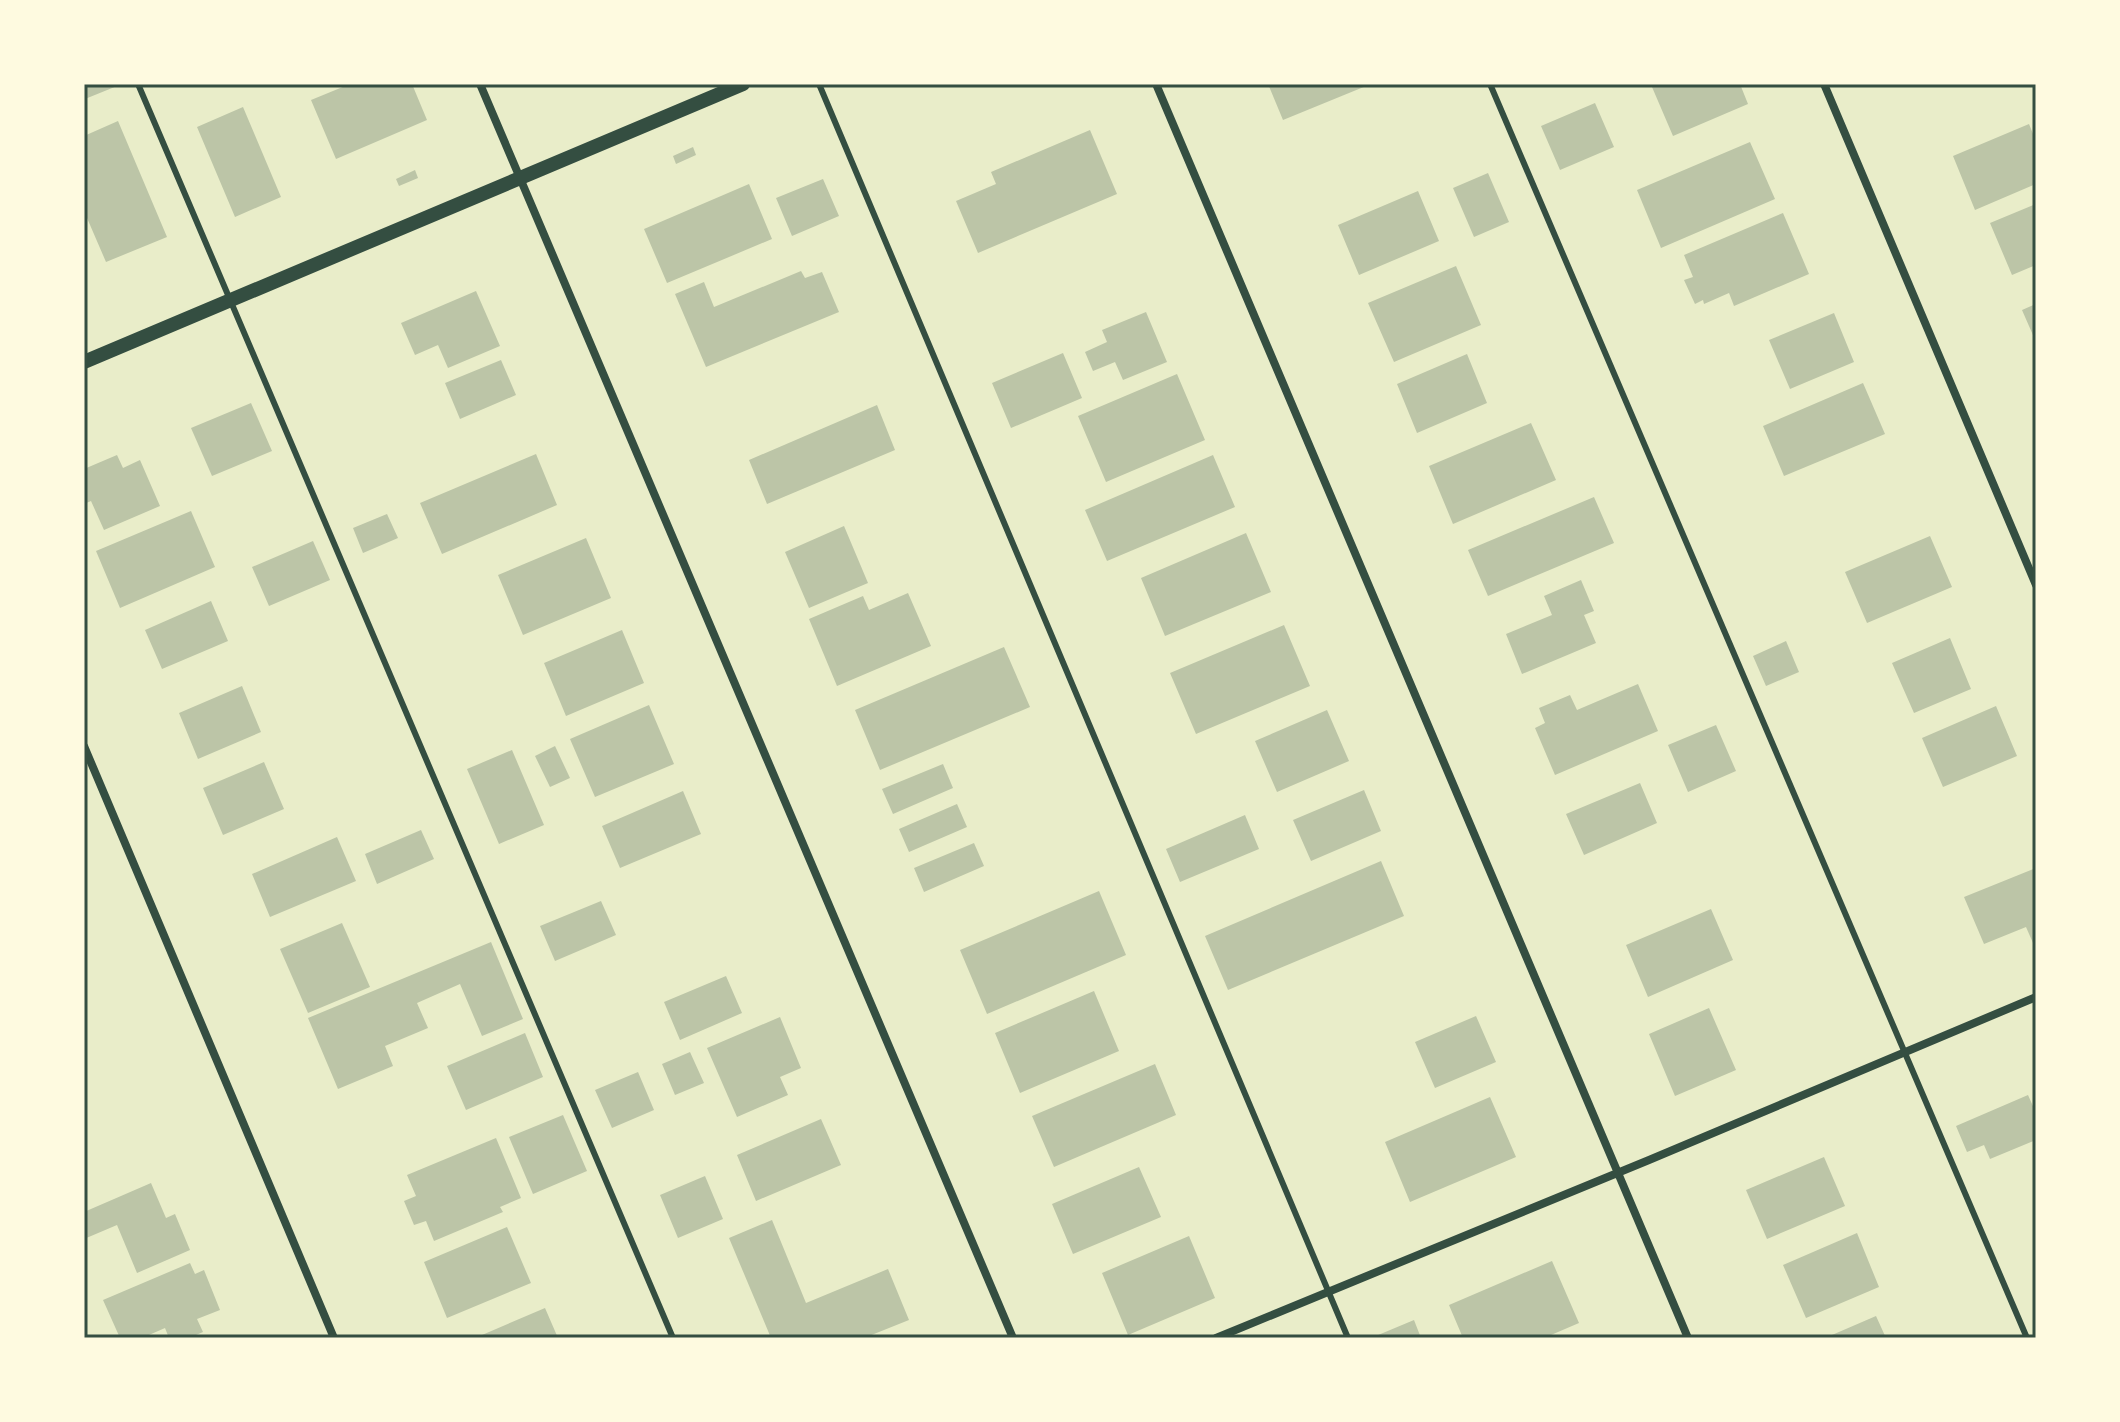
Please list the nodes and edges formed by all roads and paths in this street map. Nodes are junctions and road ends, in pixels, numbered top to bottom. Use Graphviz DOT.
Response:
graph roads {
  1 [pos="138,84"];
  2 [pos="480,84"];
  3 [pos="743,84"];
  4 [pos="819,84"];
  5 [pos="1156,84"];
  6 [pos="1490,84"];
  7 [pos="1824,84"];
  8 [pos="521,179"];
  9 [pos="230,301"];
  10 [pos="84,362"];
  11 [pos="2036,585"];
  12 [pos="84,746"];
  13 [pos="2036,997"];
  14 [pos="1905,1053"];
  15 [pos="1618,1173"];
  16 [pos="1328,1292"];
  17 [pos="334,1338"];
  18 [pos="673,1338"];
  19 [pos="1013,1338"];
  20 [pos="1216,1338"];
  21 [pos="1348,1338"];
  22 [pos="1688,1338"];
  23 [pos="2027,1338"];
  1 -- 9 [label="lane"];
  2 -- 8 [label="street"];
  3 -- 8 [label="street"];
  4 -- 16 [label="lane"];
  5 -- 15 [label="street"];
  6 -- 14 [label="lane"];
  7 -- 11 [label="street"];
  8 -- 9 [label="street"];
  8 -- 19 [label="street"];
  9 -- 10 [label="street"];
  9 -- 18 [label="lane"];
  12 -- 17 [label="street"];
  13 -- 14 [label="street"];
  14 -- 15 [label="street"];
  14 -- 23 [label="lane"];
  15 -- 16 [label="street"];
  15 -- 22 [label="street"];
  16 -- 20 [label="street"];
  16 -- 21 [label="lane"];
}
